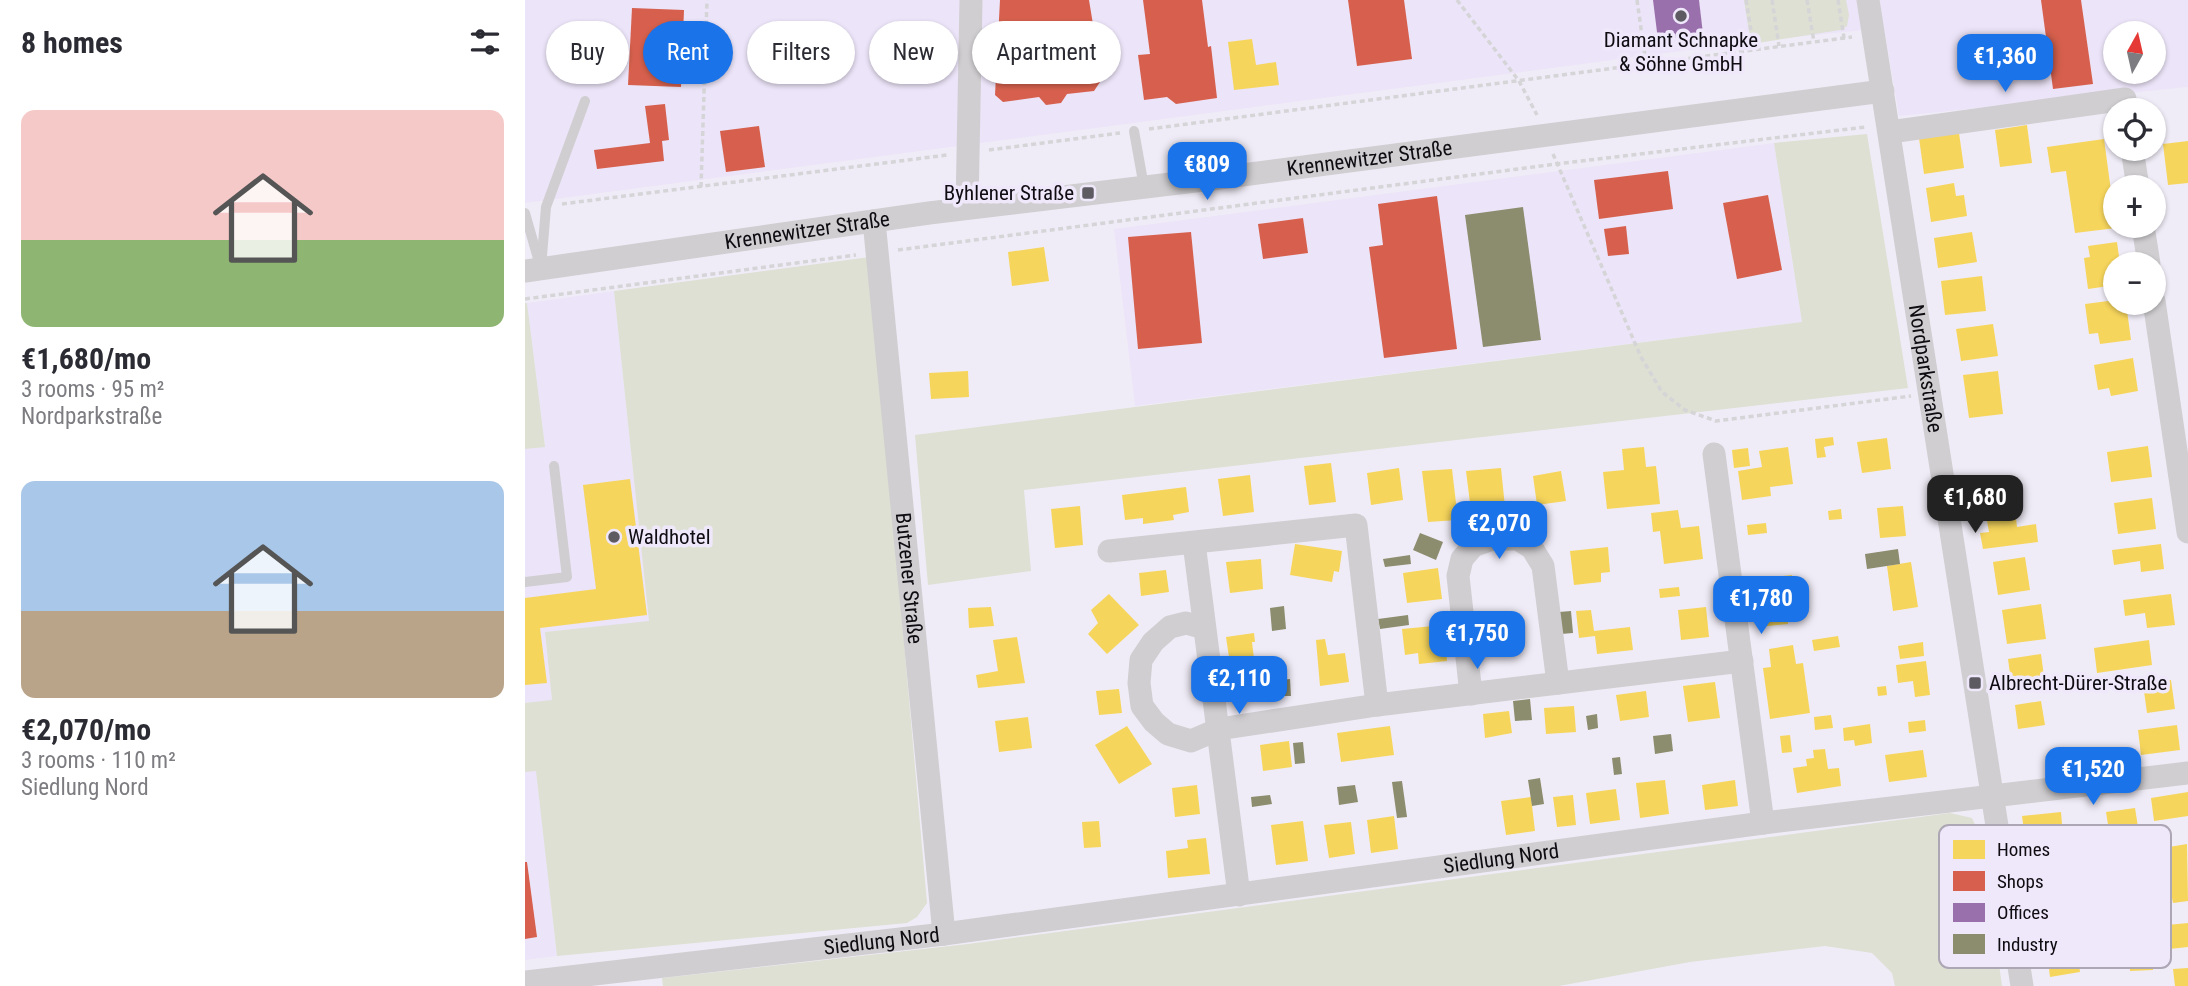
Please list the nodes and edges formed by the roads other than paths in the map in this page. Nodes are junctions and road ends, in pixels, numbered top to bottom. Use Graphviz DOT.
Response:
graph roads {
  1 [pos="971,0"];
  2 [pos="1868,0"];
  3 [pos="1883,91"];
  4 [pos="585,101"];
  5 [pos="2103,102"];
  6 [pos="1890,128"];
  7 [pos="1134,131"];
  8 [pos="1144,187"];
  9 [pos="967,208"];
  10 [pos="525,213"];
  11 [pos="874,220"];
  12 [pos="533,270"];
  13 [pos="2156,315"];
  14 [pos="1714,454"];
  15 [pos="554,466"];
  16 [pos="2188,532"];
  17 [pos="1194,543"];
  18 [pos="1109,551"];
  19 [pos="525,582"];
  20 [pos="1204,628"];
  21 [pos="1742,662"];
  22 [pos="1558,684"];
  23 [pos="1471,694"];
  24 [pos="1377,705"];
  25 [pos="1219,729"];
  26 [pos="2188,773"];
  27 [pos="1993,797"];
  28 [pos="1763,823"];
  29 [pos="1997,825"];
  30 [pos="1239,895"];
  31 [pos="944,934"];
  32 [pos="2019,968"];
  33 [pos="575,981"];
  34 [pos="525,982"];
  35 [pos="2022,986"];
  1 -- 9 [label="street"];
  2 -- 3 [label="street, Nordparkstraße"];
  3 -- 6 [label="street, Nordparkstraße"];
  3 -- 8 [label="street, Krennewitzer Straße"];
  4 -- 12 [label="lane"];
  5 -- 6 [label="street"];
  6 -- 27 [label="street, Nordparkstraße"];
  7 -- 8 [label="lane"];
  8 -- 9 [label="street, Krennewitzer Straße"];
  9 -- 11 [label="street, Krennewitzer Straße"];
  10 -- 12 [label="lane"];
  11 -- 12 [label="street, Krennewitzer Straße"];
  11 -- 31 [label="street, Butzener Straße"];
  13 -- 16 [label="street"];
  14 -- 21 [label="street"];
  15 -- 19 [label="lane"];
  17 -- 18 [label="street"];
  17 -- 20 [label="street"];
  17 -- 24 [label="street"];
  20 -- 25 [label="street"];
  20 -- 25 [label="street"];
  21 -- 22 [label="street"];
  21 -- 28 [label="street"];
  22 -- 23 [label="street"];
  22 -- 23 [label="street"];
  23 -- 24 [label="street"];
  24 -- 25 [label="street"];
  25 -- 30 [label="street"];
  26 -- 27 [label="street"];
  27 -- 28 [label="street, Siedlung Nord"];
  27 -- 29 [label="street, Nordparkstraße"];
  28 -- 30 [label="street, Siedlung Nord"];
  30 -- 31 [label="street, Siedlung Nord"];
  31 -- 33 [label="street, Siedlung Nord"];
  32 -- 35 [label="street, Nordparkstraße"];
  33 -- 34 [label="street, Siedlung Nord"];
}
